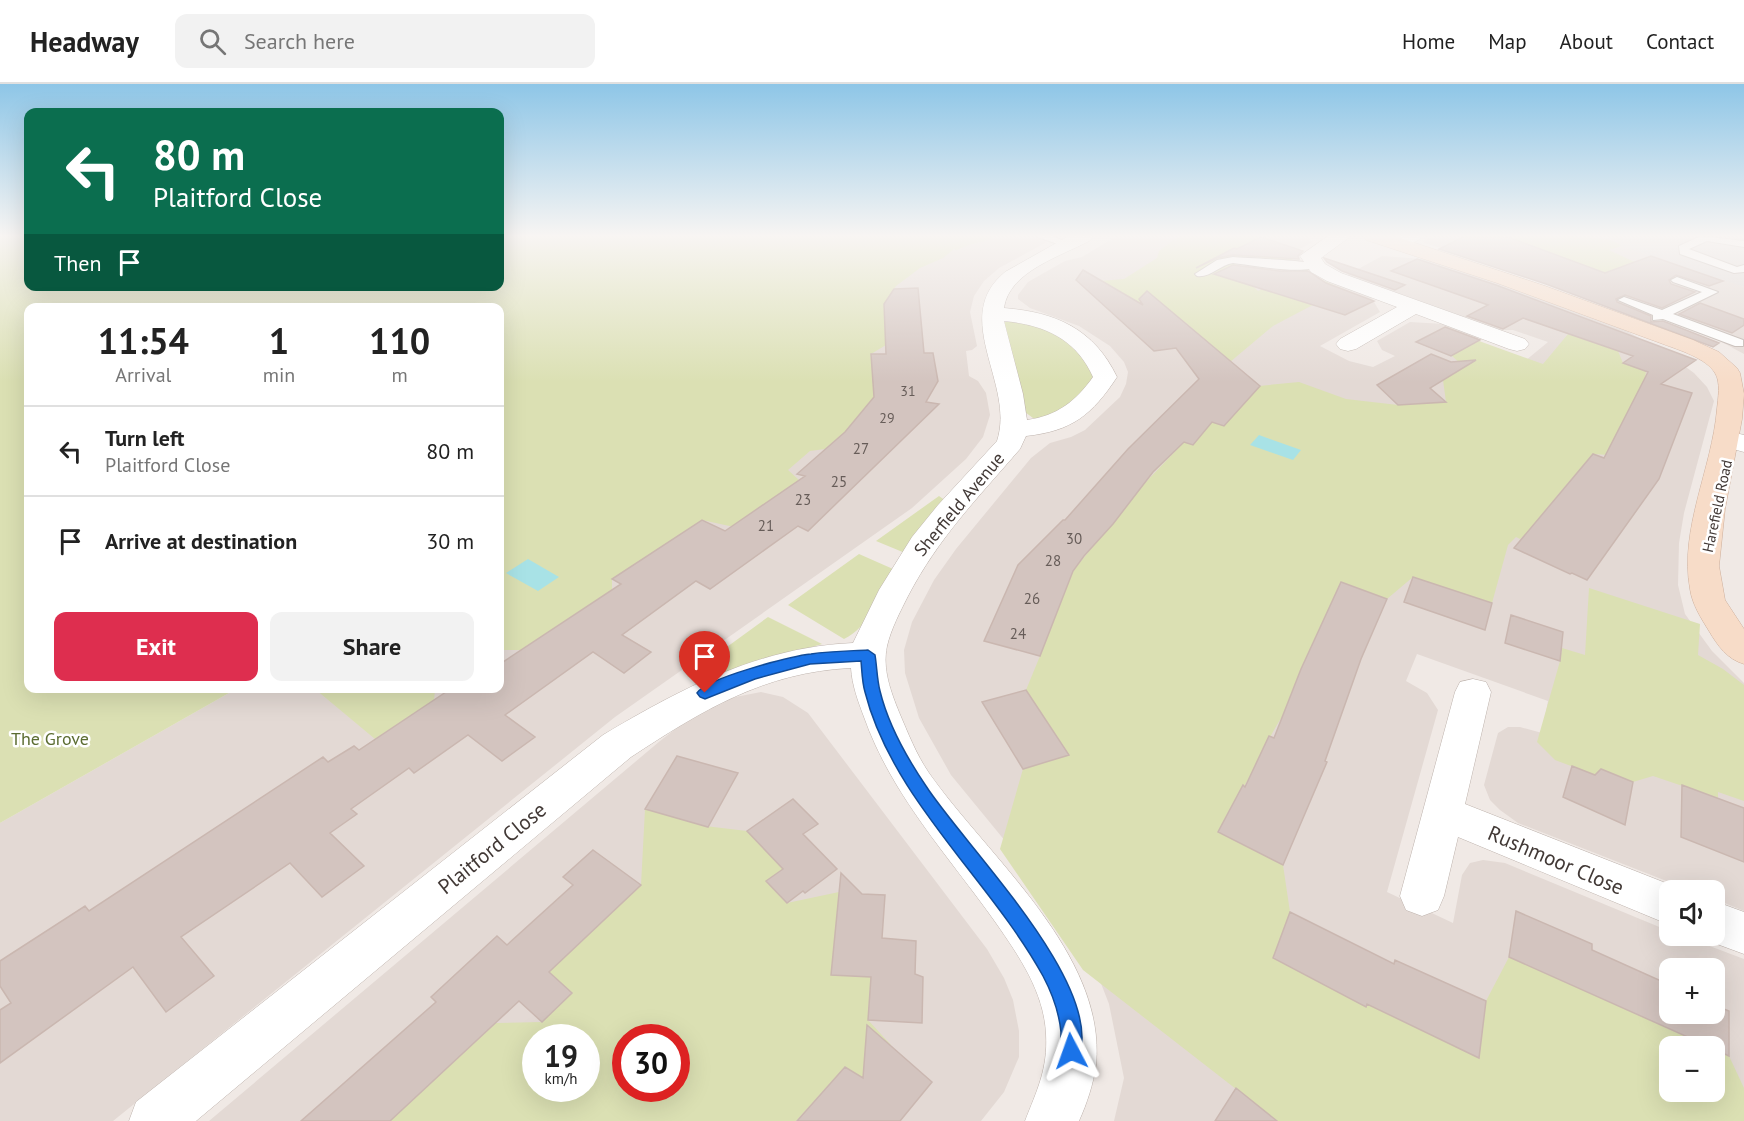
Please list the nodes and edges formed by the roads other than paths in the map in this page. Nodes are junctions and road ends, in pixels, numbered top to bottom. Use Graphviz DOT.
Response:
graph roads {
  1 [pos="1003,284"];
  2 [pos="1355,284"];
  3 [pos="1522,284"];
  4 [pos="1690,284"];
  5 [pos="1624,300"];
  6 [pos="1415,306"];
  7 [pos="992,313"];
  8 [pos="1663,315"];
  9 [pos="1637,327"];
  10 [pos="1348,344"];
  11 [pos="1517,344"];
  12 [pos="1739,344"];
  13 [pos="1014,429"];
  14 [pos="1738,442"];
  15 [pos="1744,652"];
  16 [pos="868,655"];
  17 [pos="1473,692"];
  18 [pos="1443,813"];
  19 [pos="1422,896"];
  20 [pos="1659,901"];
  21 [pos="1725,926"];
  22 [pos="1744,933"];
  23 [pos="155,1121"];
  24 [pos="1051,1121"];
  1 -- 7 [label="street"];
  2 -- 6 [label="street"];
  3 -- 9 [label="street, Harefield Road"];
  4 -- 8 [label="lane"];
  5 -- 8 [label="lane"];
  6 -- 10 [label="street"];
  6 -- 11 [label="street"];
  7 -- 13 [label="street"];
  7 -- 13 [label="street"];
  8 -- 9 [label="lane"];
  8 -- 12 [label="lane"];
  9 -- 14 [label="street, Harefield Road"];
  13 -- 16 [label="street, Sherfield Avenue"];
  14 -- 15 [label="street, Harefield Road"];
  16 -- 23 [label="street, Plaitford Close"];
  16 -- 24 [label="street, Sherfield Avenue"];
  17 -- 18 [label="street"];
  18 -- 19 [label="street"];
  18 -- 20 [label="street, Rushmoor Close"];
  21 -- 22 [label="street"];
}
